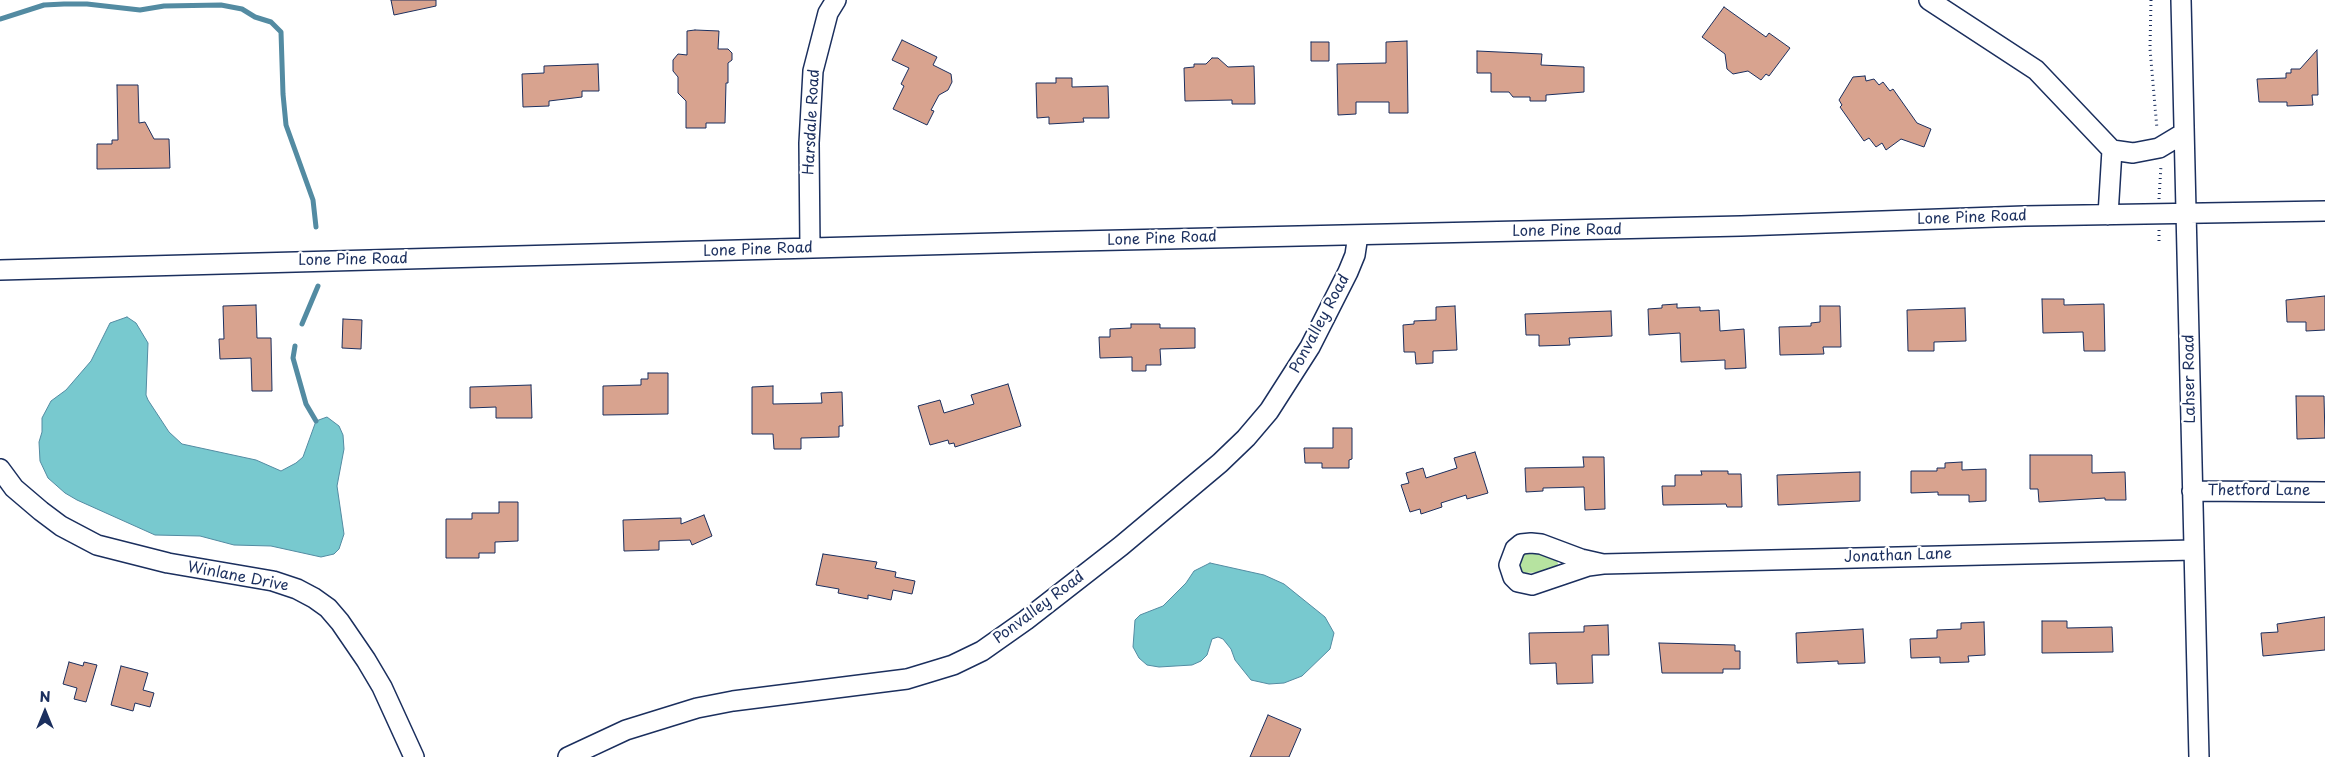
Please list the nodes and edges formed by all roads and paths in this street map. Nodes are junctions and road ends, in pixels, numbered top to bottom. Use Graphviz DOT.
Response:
graph roads {
  1 [pos="836,0"];
  2 [pos="1929,0"];
  3 [pos="2151,0"];
  4 [pos="2181,0"];
  5 [pos="2157,128"];
  6 [pos="2184,133"];
  7 [pos="2112,150"];
  8 [pos="2161,163"];
  9 [pos="2159,188"];
  10 [pos="2325,210"];
  11 [pos="2186,212"];
  12 [pos="2108,215"];
  13 [pos="1358,235"];
  14 [pos="810,248"];
  15 [pos="0,270"];
  16 [pos="0,469"];
  17 [pos="2192,491"];
  18 [pos="2325,492"];
  19 [pos="2193,550"];
  20 [pos="1603,564"];
  21 [pos="414,757"];
  22 [pos="568,757"];
  23 [pos="2199,757"];
  1 -- 14 [label="street, Harsdale Road"];
  2 -- 7 [label="street"];
  3 -- 5 [label="path"];
  4 -- 6 [label="street, Lahser Road"];
  6 -- 7 [label="street"];
  6 -- 11 [label="street, Lahser Road"];
  7 -- 12 [label="street"];
  8 -- 9 [label="path"];
  10 -- 11 [label="street, Lone Pine Road"];
  11 -- 12 [label="street, Lone Pine Road"];
  11 -- 17 [label="street, Lahser Road"];
  12 -- 13 [label="street, Lone Pine Road"];
  13 -- 14 [label="street, Lone Pine Road"];
  13 -- 22 [label="street, Ponvalley Road"];
  14 -- 15 [label="street, Lone Pine Road"];
  16 -- 21 [label="street, Winlane Drive"];
  17 -- 18 [label="street, Thetford Lane"];
  17 -- 19 [label="street, Lahser Road"];
  19 -- 20 [label="street, Jonathan Lane"];
  19 -- 23 [label="street, Lahser Road"];
}
